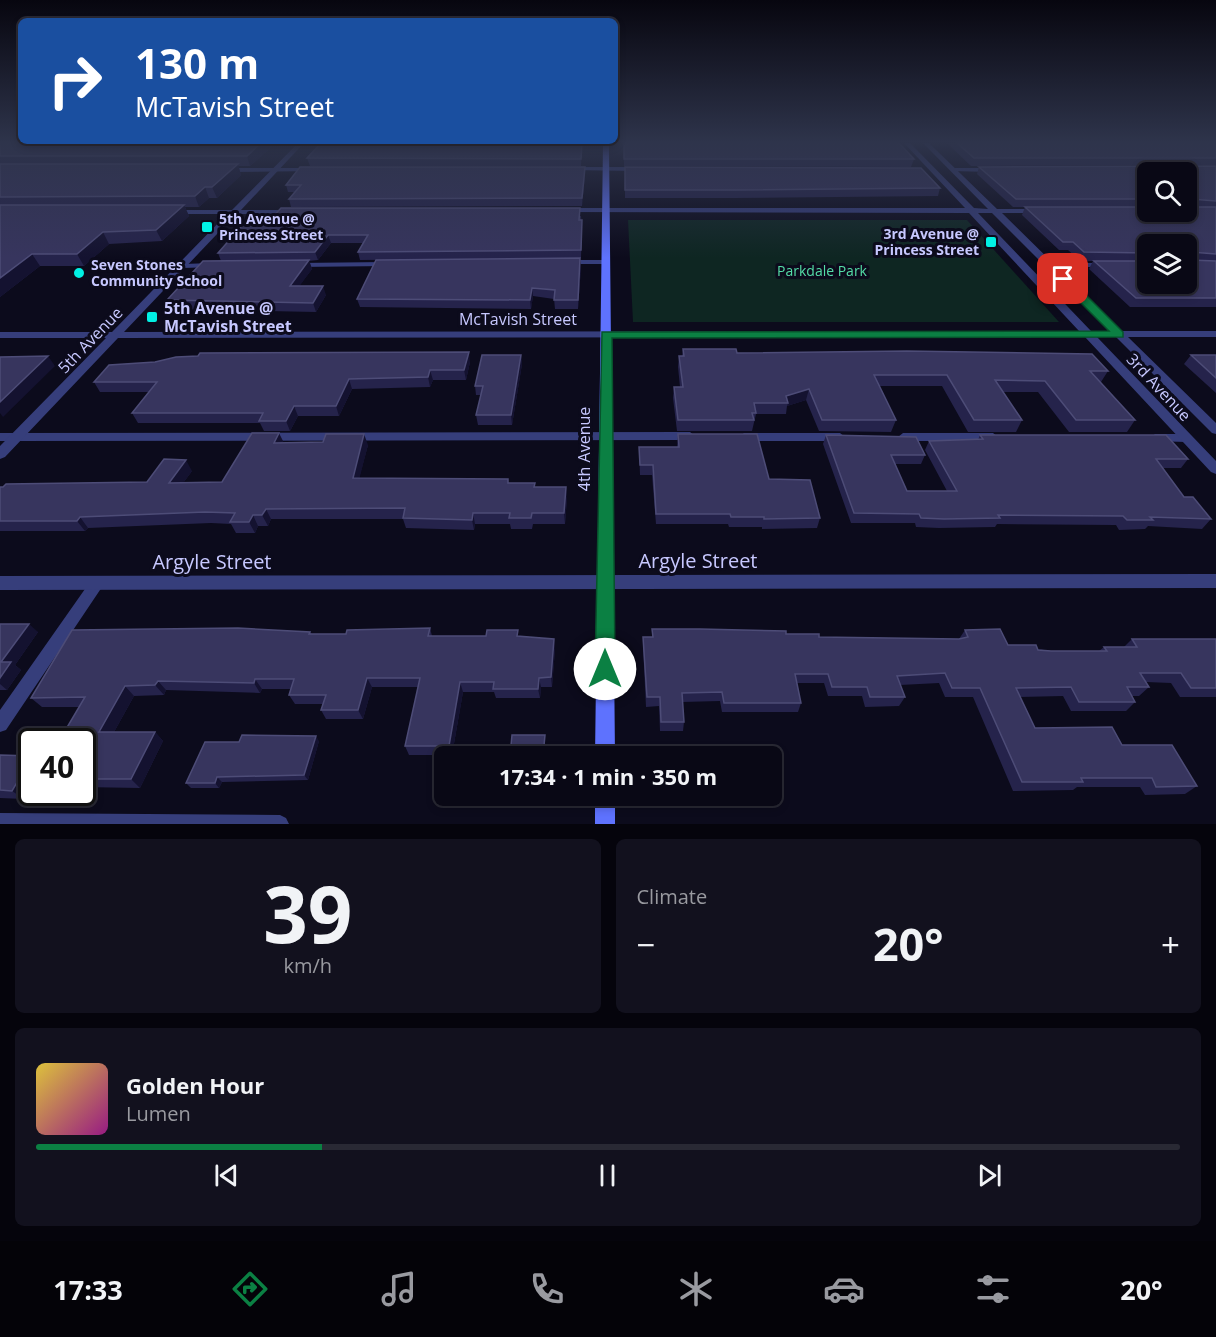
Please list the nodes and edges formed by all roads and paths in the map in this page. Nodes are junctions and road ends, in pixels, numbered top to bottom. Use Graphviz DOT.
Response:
graph roads {
  1 [pos="263,181"];
  2 [pos="606,181"];
  3 [pos="943,181"];
  4 [pos="965,181"];
  5 [pos="559,210"];
  6 [pos="606,210"];
  7 [pos="972,211"];
  8 [pos="995,211"];
  9 [pos="1054,211"];
  10 [pos="163,212"];
  11 [pos="232,212"];
  12 [pos="302,212"];
  13 [pos="559,262"];
  14 [pos="606,262"];
  15 [pos="394,264"];
  16 [pos="288,265"];
  17 [pos="1049,265"];
  18 [pos="1115,265"];
  19 [pos="183,266"];
  20 [pos="218,266"];
  21 [pos="606,334"];
  22 [pos="1088,334"];
  23 [pos="1119,334"];
  24 [pos="1216,334"];
  25 [pos="0,335"];
  26 [pos="115,335"];
  27 [pos="1216,430"];
  28 [pos="605,436"];
  29 [pos="700,436"];
  30 [pos="0,437"];
  31 [pos="17,437"];
  32 [pos="736,437"];
  33 [pos="854,437"];
  34 [pos="890,437"];
  35 [pos="1009,437"];
  36 [pos="1139,438"];
  37 [pos="1187,438"];
  38 [pos="0,454"];
  39 [pos="1216,469"];
  40 [pos="1216,581"];
  41 [pos="605,582"];
  42 [pos="0,583"];
  43 [pos="97,583"];
  44 [pos="0,724"];
  45 [pos="605,746"];
  46 [pos="605,806"];
  47 [pos="0,822"];
  48 [pos="280,824"];
  49 [pos="605,824"];
  1 -- 11 [label="street, 5th Avenue"];
  2 -- 6 [label="street, 4th Avenue"];
  3 -- 7 [label="street, 3rd Avenue"];
  4 -- 8 [label="street, 3rd Avenue"];
  5 -- 6 [label="street"];
  6 -- 7 [label="street"];
  6 -- 14 [label="street, 4th Avenue"];
  7 -- 8 [label="street"];
  7 -- 22 [label="street, 3rd Avenue"];
  8 -- 9 [label="street"];
  8 -- 17 [label="street, 3rd Avenue"];
  10 -- 11 [label="street"];
  11 -- 12 [label="street"];
  11 -- 19 [label="street, 5th Avenue"];
  13 -- 14 [label="lane"];
  14 -- 21 [label="street, 4th Avenue"];
  15 -- 16 [label="lane"];
  17 -- 18 [label="lane"];
  17 -- 23 [label="street, 3rd Avenue"];
  19 -- 20 [label="lane"];
  19 -- 26 [label="street, 5th Avenue"];
  21 -- 22 [label="street, McTavish Street"];
  21 -- 26 [label="street, McTavish Street"];
  21 -- 28 [label="street, 4th Avenue"];
  22 -- 23 [label="street, McTavish Street"];
  22 -- 37 [label="street, 3rd Avenue"];
  23 -- 24 [label="street, McTavish Street"];
  23 -- 27 [label="street, 3rd Avenue"];
  25 -- 26 [label="street, McTavish Street"];
  26 -- 31 [label="street, 5th Avenue"];
  28 -- 29 [label="lane"];
  28 -- 31 [label="lane"];
  28 -- 41 [label="street, 4th Avenue"];
  30 -- 31 [label="lane"];
  31 -- 38 [label="street, 5th Avenue"];
  32 -- 33 [label="lane"];
  34 -- 35 [label="lane"];
  36 -- 37 [label="lane"];
  37 -- 39 [label="street, 3rd Avenue"];
  40 -- 41 [label="street, Argyle Street"];
  41 -- 43 [label="street, Argyle Street"];
  41 -- 45 [label="street, 4th Avenue"];
  42 -- 43 [label="street, Argyle Street"];
  43 -- 44 [label="lane"];
  46 -- 49 [label="street"];
  47 -- 48 [label="lane"];
}
